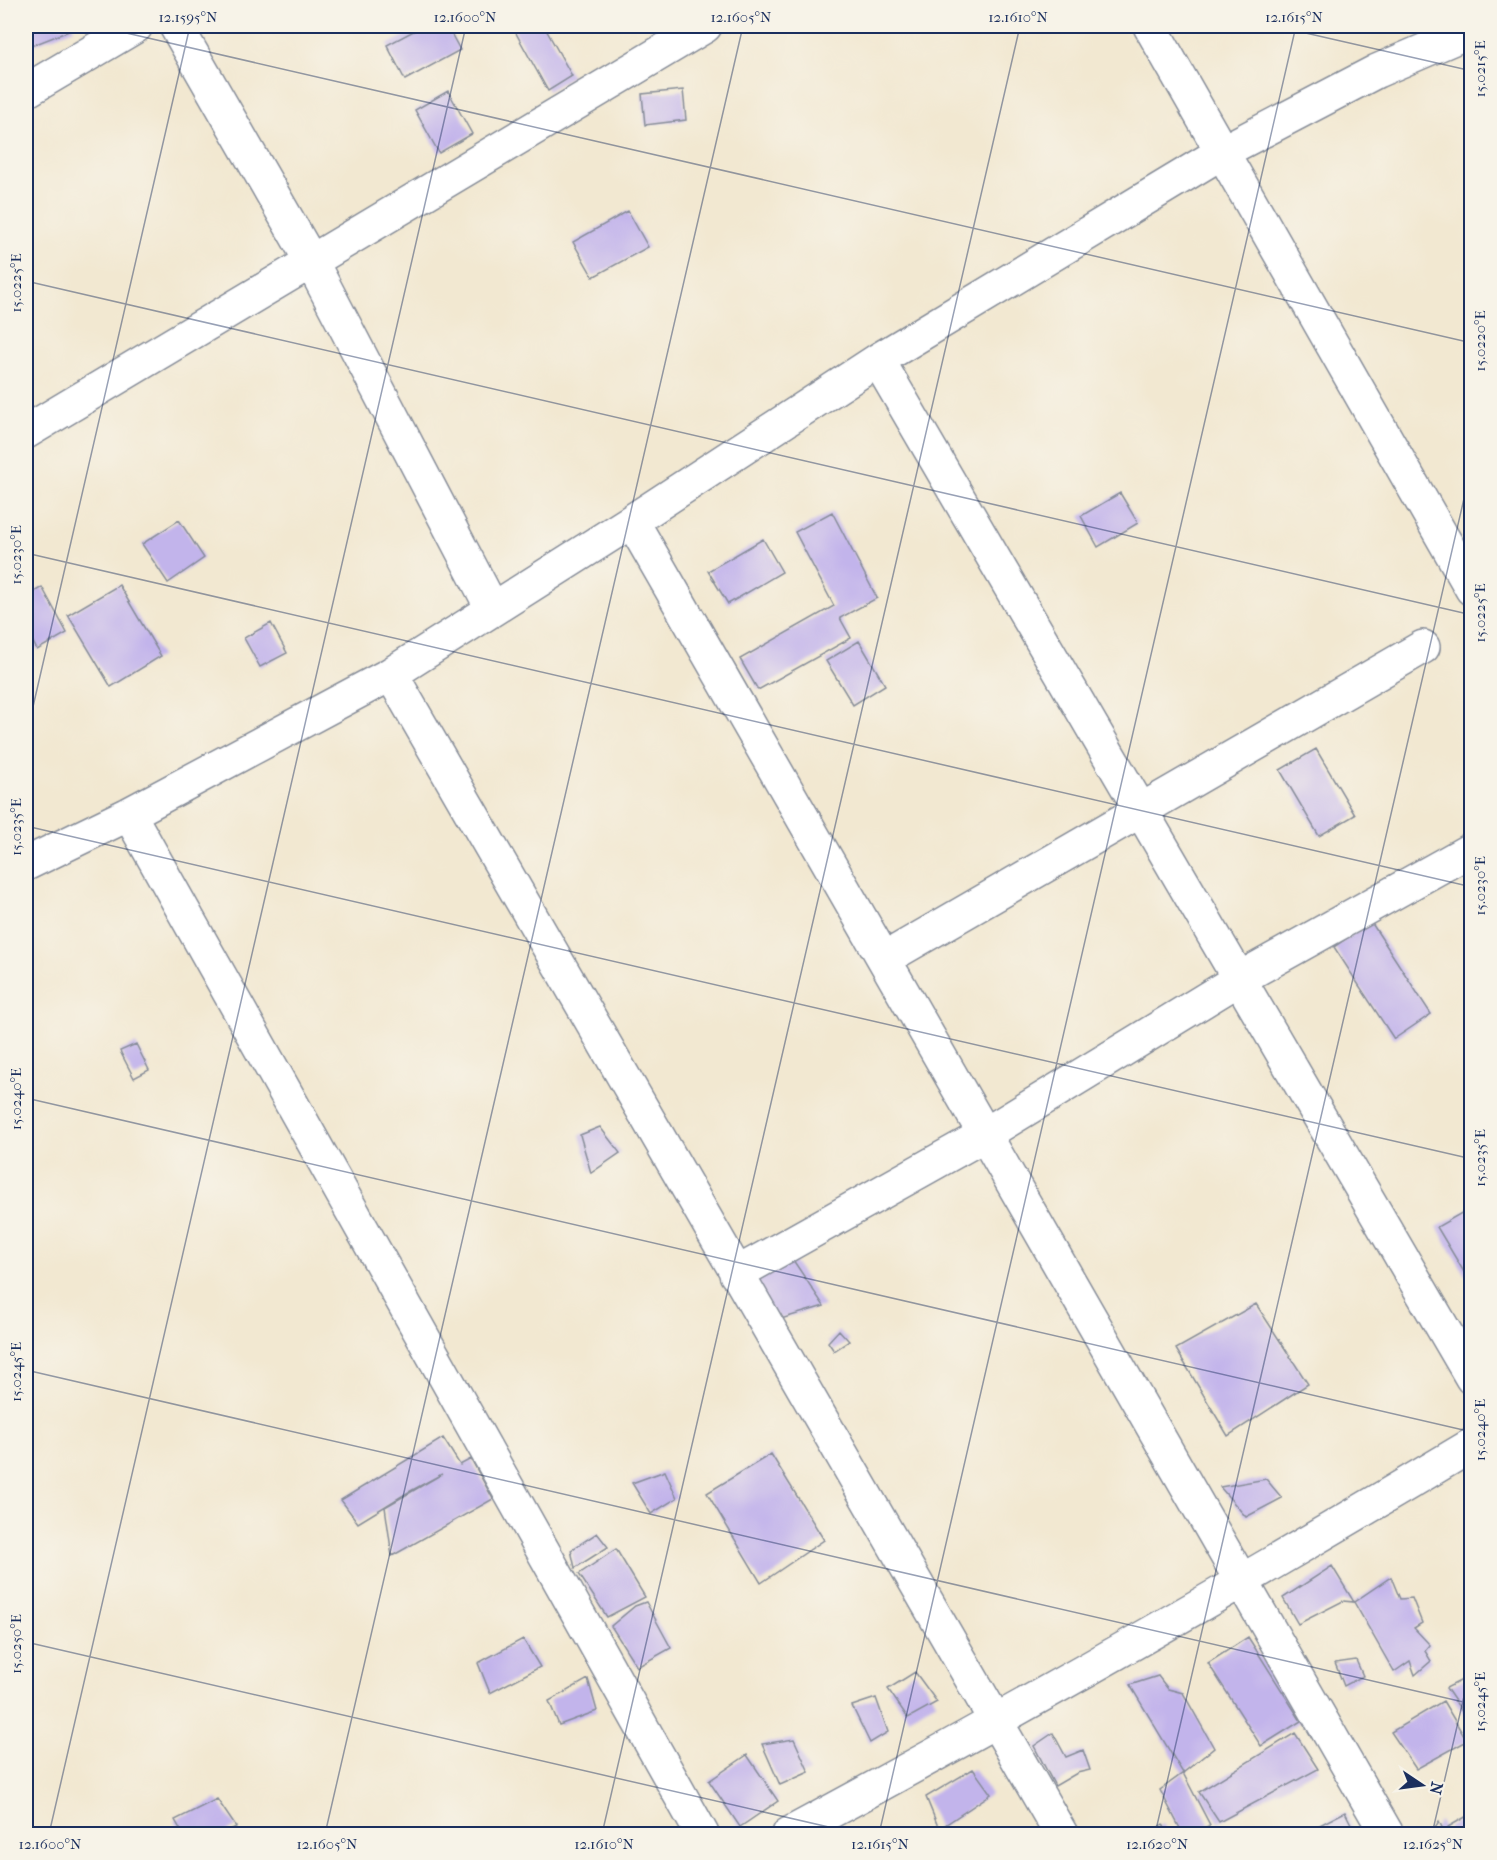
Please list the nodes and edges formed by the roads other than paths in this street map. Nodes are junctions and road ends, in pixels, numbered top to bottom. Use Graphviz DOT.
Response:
graph roads {
  1 [pos="136,26"];
  2 [pos="176,26"];
  3 [pos="705,26"];
  4 [pos="1150,26"];
  5 [pos="1472,30"];
  6 [pos="26,91"];
  7 [pos="1224,151"];
  8 [pos="311,261"];
  9 [pos="878,360"];
  10 [pos="26,432"];
  11 [pos="632,521"];
  12 [pos="1472,589"];
  13 [pos="492,608"];
  14 [pos="1423,647"];
  15 [pos="391,674"];
  16 [pos="1140,809"];
  17 [pos="129,814"];
  18 [pos="1472,849"];
  19 [pos="26,864"];
  20 [pos="884,959"];
  21 [pos="1239,979"];
  22 [pos="984,1135"];
  23 [pos="736,1274"];
  24 [pos="1472,1378"];
  25 [pos="1472,1445"];
  26 [pos="1244,1581"];
  27 [pos="998,1722"];
  28 [pos="702,1834"];
  29 [pos="789,1834"];
  30 [pos="1061,1834"];
  31 [pos="1387,1834"];
  1 -- 6 [label="street"];
  2 -- 8 [label="street"];
  3 -- 8 [label="street"];
  4 -- 7 [label="street"];
  5 -- 7 [label="street"];
  7 -- 9 [label="street"];
  7 -- 12 [label="street"];
  8 -- 10 [label="street"];
  8 -- 13 [label="street"];
  9 -- 11 [label="street"];
  9 -- 16 [label="street"];
  11 -- 13 [label="street"];
  11 -- 20 [label="street"];
  13 -- 15 [label="street"];
  14 -- 16 [label="street"];
  15 -- 17 [label="street"];
  15 -- 23 [label="street"];
  16 -- 20 [label="street"];
  16 -- 21 [label="street"];
  17 -- 19 [label="street"];
  17 -- 28 [label="street"];
  18 -- 21 [label="street"];
  20 -- 22 [label="street"];
  21 -- 22 [label="street"];
  21 -- 24 [label="street"];
  22 -- 23 [label="street"];
  22 -- 26 [label="street"];
  23 -- 27 [label="street"];
  25 -- 26 [label="street"];
  26 -- 27 [label="street"];
  26 -- 31 [label="street"];
  27 -- 29 [label="street"];
  27 -- 30 [label="street"];
}
